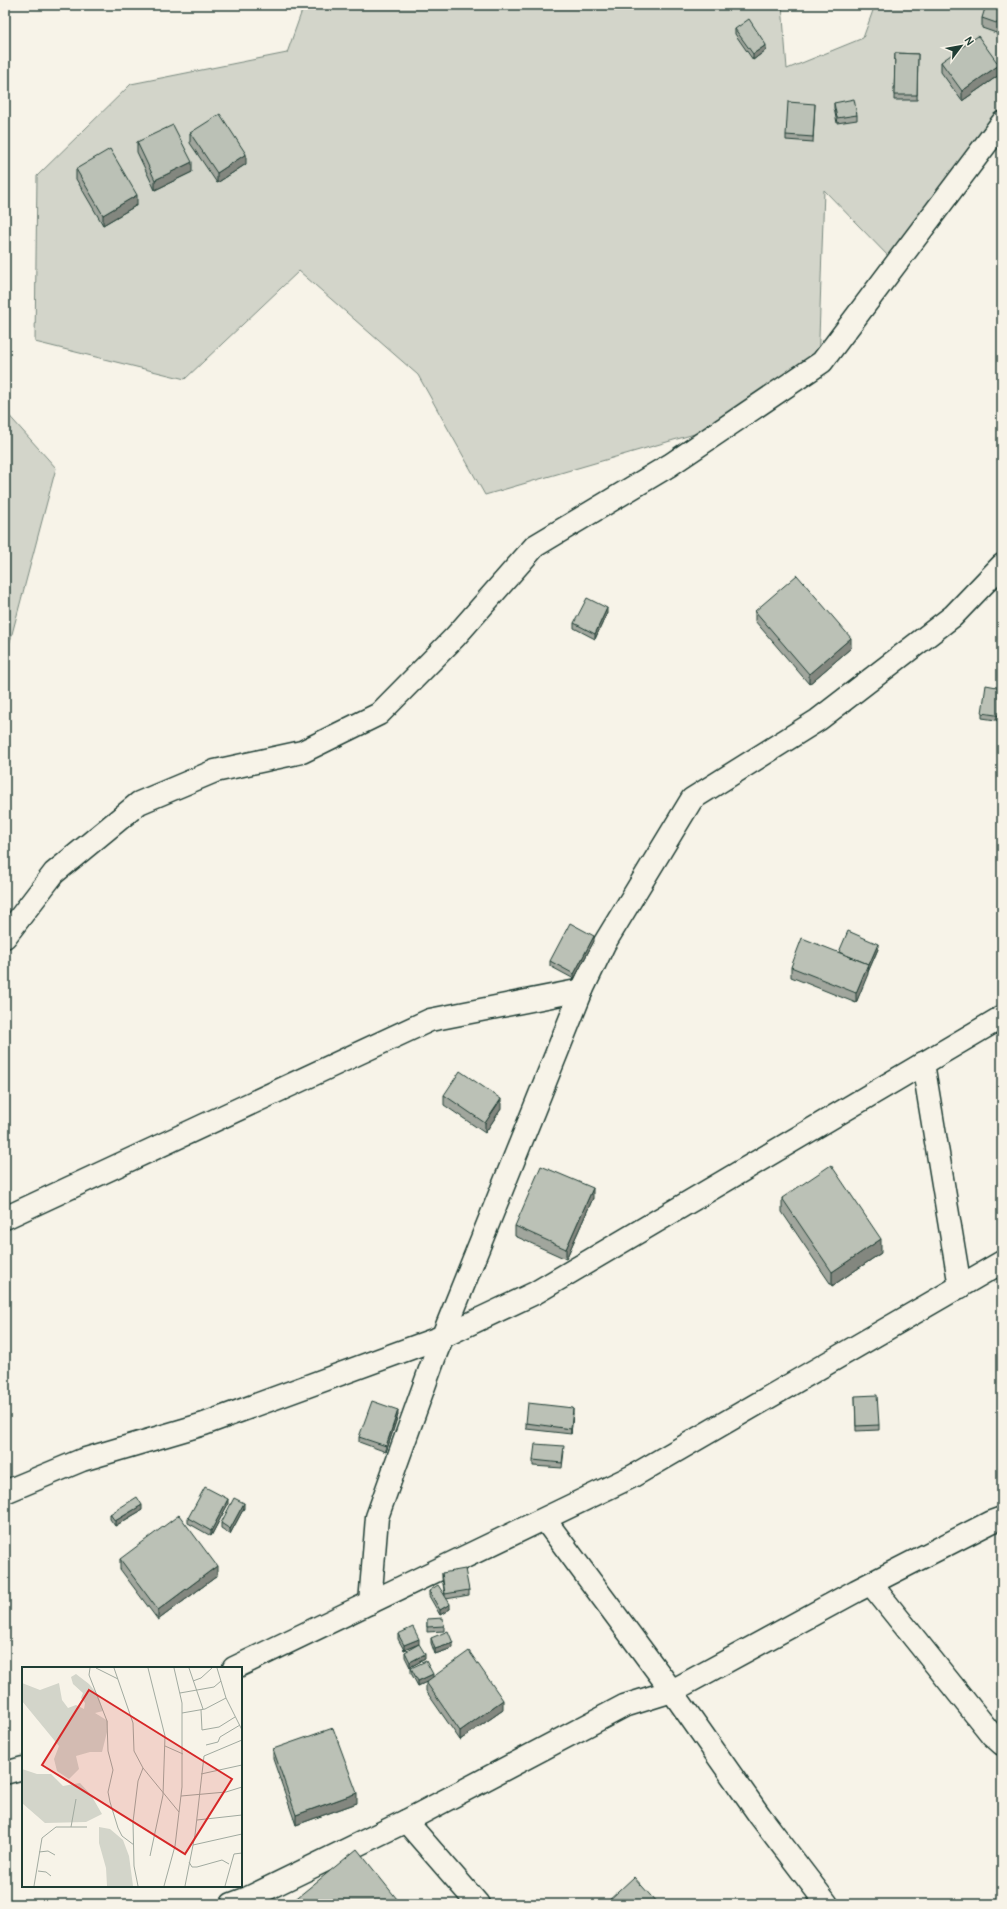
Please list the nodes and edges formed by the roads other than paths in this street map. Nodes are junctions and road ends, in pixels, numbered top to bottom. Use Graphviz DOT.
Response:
graph roads {
  1 [pos="1002,123"];
  2 [pos="1002,565"];
  3 [pos="5,937"];
  4 [pos="582,990"];
  5 [pos="1002,1017"];
  6 [pos="923,1063"];
  7 [pos="5,1218"];
  8 [pos="1002,1262"];
  9 [pos="960,1287"];
  10 [pos="444,1336"];
  11 [pos="5,1492"];
  12 [pos="1002,1518"];
  13 [pos="545,1520"];
  14 [pos="871,1584"];
  15 [pos="370,1603"];
  16 [pos="236,1667"];
  17 [pos="672,1691"];
  18 [pos="1002,1744"];
  19 [pos="22,1768"];
  20 [pos="5,1773"];
  21 [pos="406,1821"];
  22 [pos="232,1904"];
  23 [pos="478,1904"];
  24 [pos="827,1904"];
  1 -- 3 [label="street"];
  2 -- 4 [label="street"];
  4 -- 7 [label="street"];
  4 -- 10 [label="street"];
  5 -- 6 [label="street"];
  6 -- 9 [label="street"];
  6 -- 10 [label="street"];
  8 -- 9 [label="street"];
  9 -- 13 [label="street"];
  10 -- 11 [label="street"];
  10 -- 15 [label="street"];
  12 -- 14 [label="street"];
  13 -- 15 [label="street"];
  13 -- 17 [label="street"];
  14 -- 17 [label="street"];
  14 -- 18 [label="street"];
  15 -- 16 [label="street"];
  17 -- 21 [label="street"];
  17 -- 24 [label="street"];
  19 -- 20 [label="street"];
  21 -- 22 [label="street"];
  21 -- 23 [label="street"];
}
